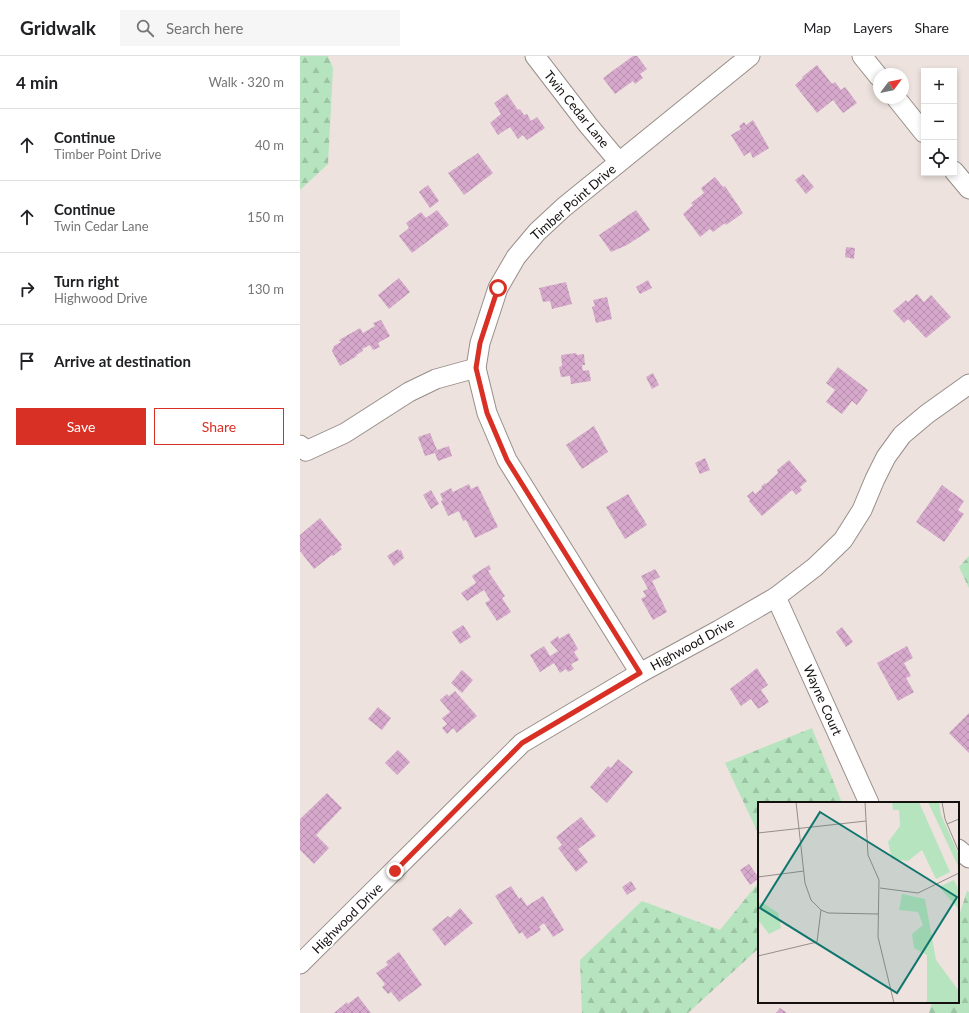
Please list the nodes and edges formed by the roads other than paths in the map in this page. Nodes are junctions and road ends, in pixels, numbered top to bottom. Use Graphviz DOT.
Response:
graph roads {
  1 [pos="535,56"];
  2 [pos="750,56"];
  3 [pos="862,56"];
  4 [pos="873,70"];
  5 [pos="901,104"];
  6 [pos="921,129"];
  7 [pos="619,162"];
  8 [pos="957,175"];
  9 [pos="969,190"];
  10 [pos="476,368"];
  11 [pos="969,384"];
  12 [pos="300,445"];
  13 [pos="776,597"];
  14 [pos="640,673"];
  15 [pos="869,802"];
  16 [pos="959,850"];
  17 [pos="969,858"];
  18 [pos="300,964"];
  1 -- 7 [label="street, Twin Cedar Lane"];
  2 -- 7 [label="street, Timber Point Drive"];
  3 -- 4 [label="street"];
  5 -- 6 [label="street"];
  7 -- 10 [label="street, Timber Point Drive"];
  8 -- 9 [label="street"];
  10 -- 12 [label="street"];
  10 -- 14 [label="street"];
  11 -- 13 [label="street, Highwood Drive"];
  13 -- 14 [label="street, Highwood Drive"];
  13 -- 15 [label="street, Wayne Court"];
  14 -- 18 [label="street, Highwood Drive"];
  16 -- 17 [label="street"];
}
